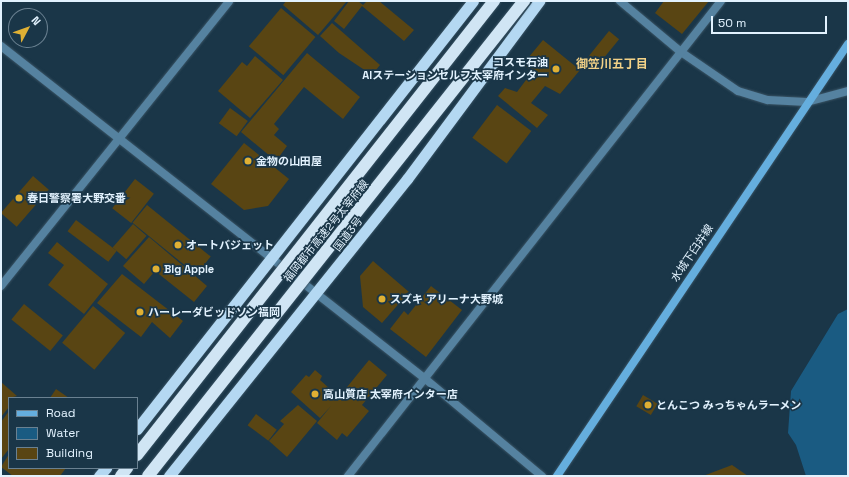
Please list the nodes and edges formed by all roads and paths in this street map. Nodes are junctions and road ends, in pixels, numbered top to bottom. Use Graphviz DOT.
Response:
graph roads {
  1 [pos="229,1"];
  2 [pos="473,1"];
  3 [pos="494,1"];
  4 [pos="524,1"];
  5 [pos="539,1"];
  6 [pos="620,1"];
  7 [pos="722,1"];
  8 [pos="848,44"];
  9 [pos="1,46"];
  10 [pos="681,52"];
  11 [pos="848,91"];
  12 [pos="807,102"];
  13 [pos="119,136"];
  14 [pos="272,260"];
  15 [pos="1,286"];
  16 [pos="316,295"];
  17 [pos="423,377"];
  18 [pos="138,428"];
  19 [pos="138,454"];
  20 [pos="148,476"];
  21 [pos="169,476"];
  22 [pos="348,476"];
  23 [pos="542,476"];
  24 [pos="557,476"];
  1 -- 13 [label="street"];
  2 -- 14 [label="highway"];
  3 -- 19 [label="highway, 福岡都市高速2号太宰府線, bridge"];
  4 -- 20 [label="highway, 福岡都市高速2号太宰府線, bridge"];
  5 -- 16 [label="highway, 国道3号"];
  6 -- 10 [label="street"];
  7 -- 10 [label="street"];
  8 -- 12 [label="main road, 水城下臼井線"];
  9 -- 13 [label="street"];
  10 -- 12 [label="street"];
  10 -- 17 [label="street"];
  11 -- 12 [label="street"];
  12 -- 24 [label="main road, 水城下臼井線"];
  13 -- 14 [label="street"];
  13 -- 15 [label="street"];
  14 -- 16 [label="street"];
  14 -- 18 [label="highway"];
  16 -- 17 [label="street"];
  16 -- 21 [label="highway, 国道3号"];
  17 -- 22 [label="street"];
  17 -- 23 [label="street"];
}
